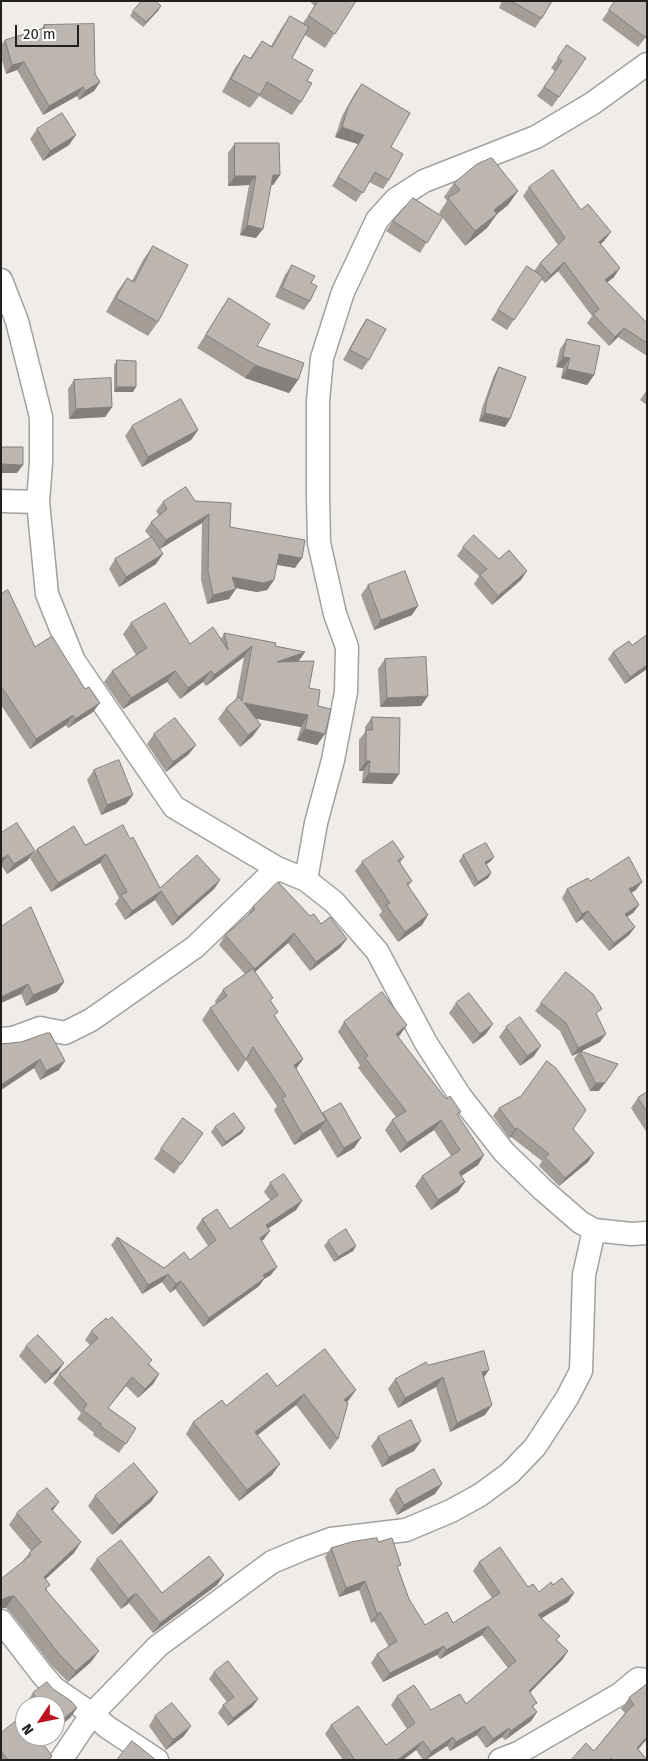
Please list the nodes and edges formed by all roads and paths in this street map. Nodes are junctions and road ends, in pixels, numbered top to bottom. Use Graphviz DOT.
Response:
graph roads {
  1 [pos="647,64"];
  2 [pos="1,280"];
  3 [pos="1,501"];
  4 [pos="38,502"];
  5 [pos="277,868"];
  6 [pos="306,880"];
  7 [pos="1,1040"];
  8 [pos="594,1230"];
  9 [pos="647,1233"];
  10 [pos="1,1621"];
  11 [pos="647,1680"];
  12 [pos="92,1714"];
  13 [pos="61,1760"];
  14 [pos="157,1760"];
  15 [pos="500,1760"];
  1 -- 6 [label="street"];
  2 -- 4 [label="street"];
  3 -- 4 [label="street"];
  4 -- 5 [label="street"];
  5 -- 6 [label="street"];
  5 -- 7 [label="street"];
  6 -- 8 [label="street"];
  8 -- 9 [label="street"];
  8 -- 12 [label="street"];
  10 -- 12 [label="street"];
  11 -- 15 [label="street"];
  12 -- 13 [label="street"];
  12 -- 14 [label="street"];
}
